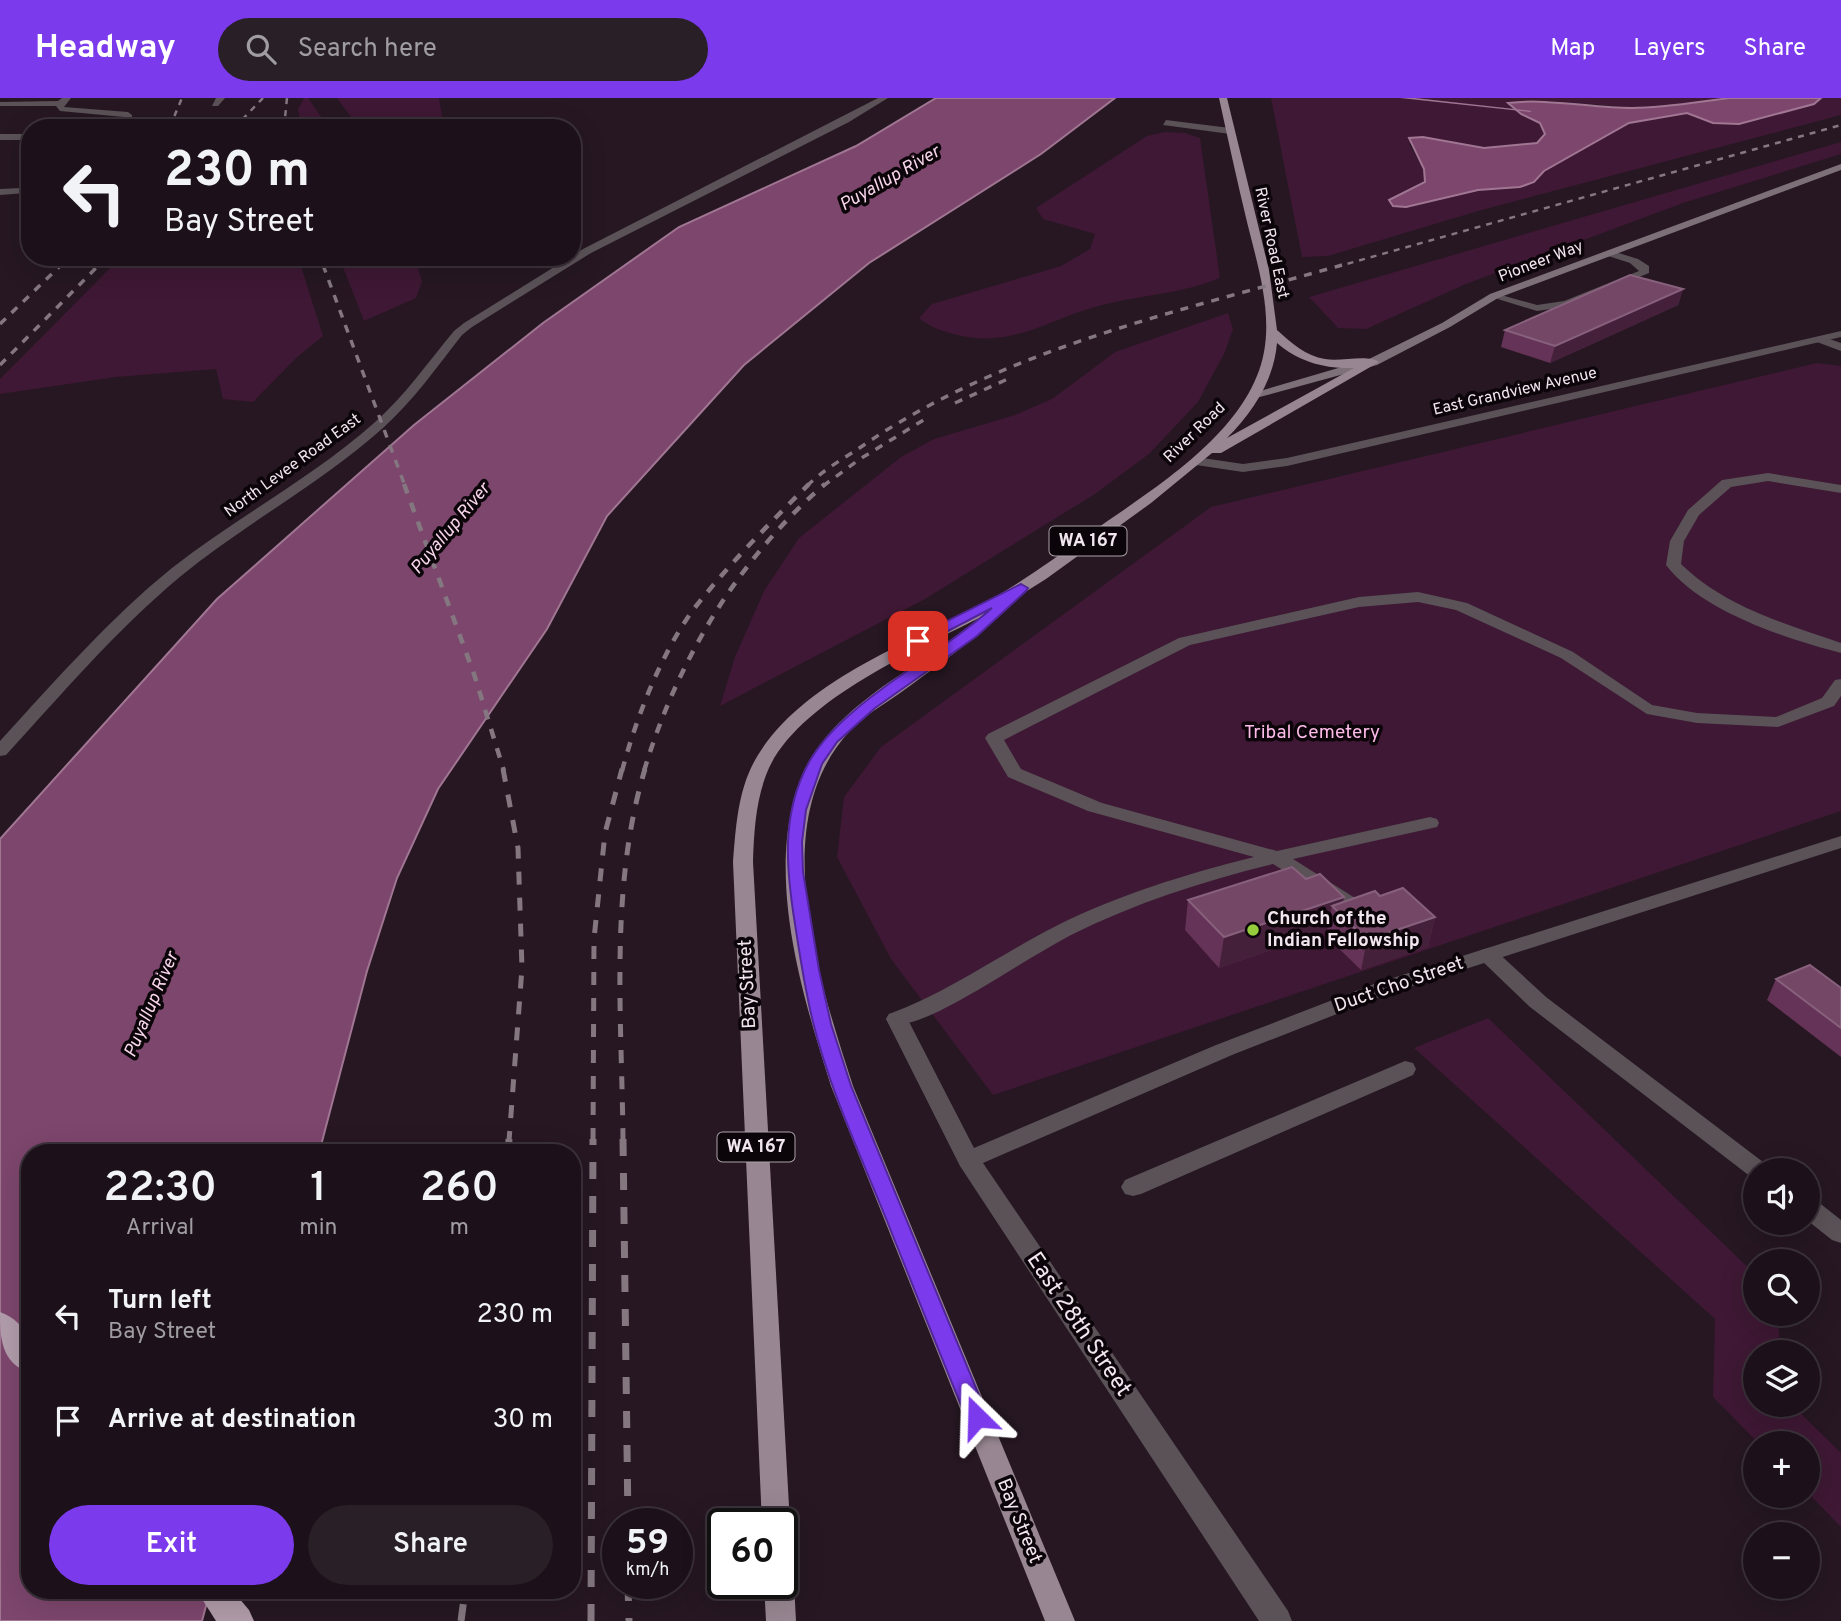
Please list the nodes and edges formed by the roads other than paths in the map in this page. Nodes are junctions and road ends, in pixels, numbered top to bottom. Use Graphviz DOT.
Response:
graph roads {
  1 [pos="884,98"];
  2 [pos="1223,98"];
  3 [pos="63,101"];
  4 [pos="0,104"];
  5 [pos="1226,113"];
  6 [pos="128,119"];
  7 [pos="1230,131"];
  8 [pos="0,137"];
  9 [pos="21,137"];
  10 [pos="1841,167"];
  11 [pos="21,191"];
  12 [pos="0,192"];
  13 [pos="1609,253"];
  14 [pos="581,255"];
  15 [pos="563,266"];
  16 [pos="1494,296"];
  17 [pos="1272,331"];
  18 [pos="1841,334"];
  19 [pos="1821,340"];
  20 [pos="1841,347"];
  21 [pos="1373,362"];
  22 [pos="1256,394"];
  23 [pos="1196,461"];
  24 [pos="1841,489"];
  25 [pos="1155,493"];
  26 [pos="1021,588"];
  27 [pos="1841,648"];
  28 [pos="1841,684"];
  29 [pos="0,751"];
  30 [pos="1430,823"];
  31 [pos="1841,842"];
  32 [pos="1276,857"];
  33 [pos="1356,907"];
  34 [pos="1488,955"];
  35 [pos="1405,1069"];
  36 [pos="1743,1159"];
  37 [pos="968,1160"];
  38 [pos="1133,1187"];
  39 [pos="1820,1217"];
  40 [pos="1841,1233"];
  41 [pos="0,1324"];
  42 [pos="21,1350"];
  43 [pos="775,1508"];
  44 [pos="219,1599"];
  45 [pos="780,1599"];
  46 [pos="237,1621"];
  47 [pos="781,1621"];
  48 [pos="1060,1621"];
  49 [pos="1277,1621"];
  1 -- 14 [label="street, North Levee Road East"];
  2 -- 5 [label="main road, River Road East / WA 167"];
  3 -- 4 [label="street"];
  3 -- 6 [label="street"];
  5 -- 7 [label="main road, River Road East / WA 167"];
  5 -- 7 [label="street"];
  7 -- 17 [label="main road, River Road East / WA 167"];
  8 -- 9 [label="street"];
  10 -- 13 [label="main road, Pioneer Way"];
  11 -- 12 [label="street"];
  13 -- 16 [label="main road, Pioneer Way"];
  13 -- 16 [label="street"];
  15 -- 29 [label="street, North Levee Road East"];
  16 -- 21 [label="main road, Pioneer Way"];
  17 -- 21 [label="main road"];
  17 -- 22 [label="main road, River Road East / WA 167"];
  18 -- 19 [label="street, East Grandview Avenue"];
  19 -- 20 [label="street"];
  19 -- 23 [label="street, East Grandview Avenue"];
  21 -- 22 [label="main road, Pioneer Way"];
  21 -- 23 [label="main road"];
  22 -- 23 [label="main road, River Road / WA 167"];
  23 -- 25 [label="main road, River Road / WA 167"];
  24 -- 27 [label="lane"];
  25 -- 26 [label="main road, Bay Street / WA 167"];
  26 -- 43 [label="main road, Bay Street / WA 167"];
  26 -- 48 [label="main road, Bay Street / WA 167"];
  28 -- 32 [label="street"];
  30 -- 32 [label="street"];
  31 -- 34 [label="street, Duct Cho Street"];
  32 -- 33 [label="street"];
  32 -- 37 [label="street, East 28th Street"];
  34 -- 36 [label="street"];
  34 -- 37 [label="street, Duct Cho Street"];
  35 -- 38 [label="street"];
  37 -- 49 [label="street, East 28th Street"];
  39 -- 40 [label="street"];
  41 -- 42 [label="highway"];
  44 -- 46 [label="highway"];
  45 -- 47 [label="main road"];
}
